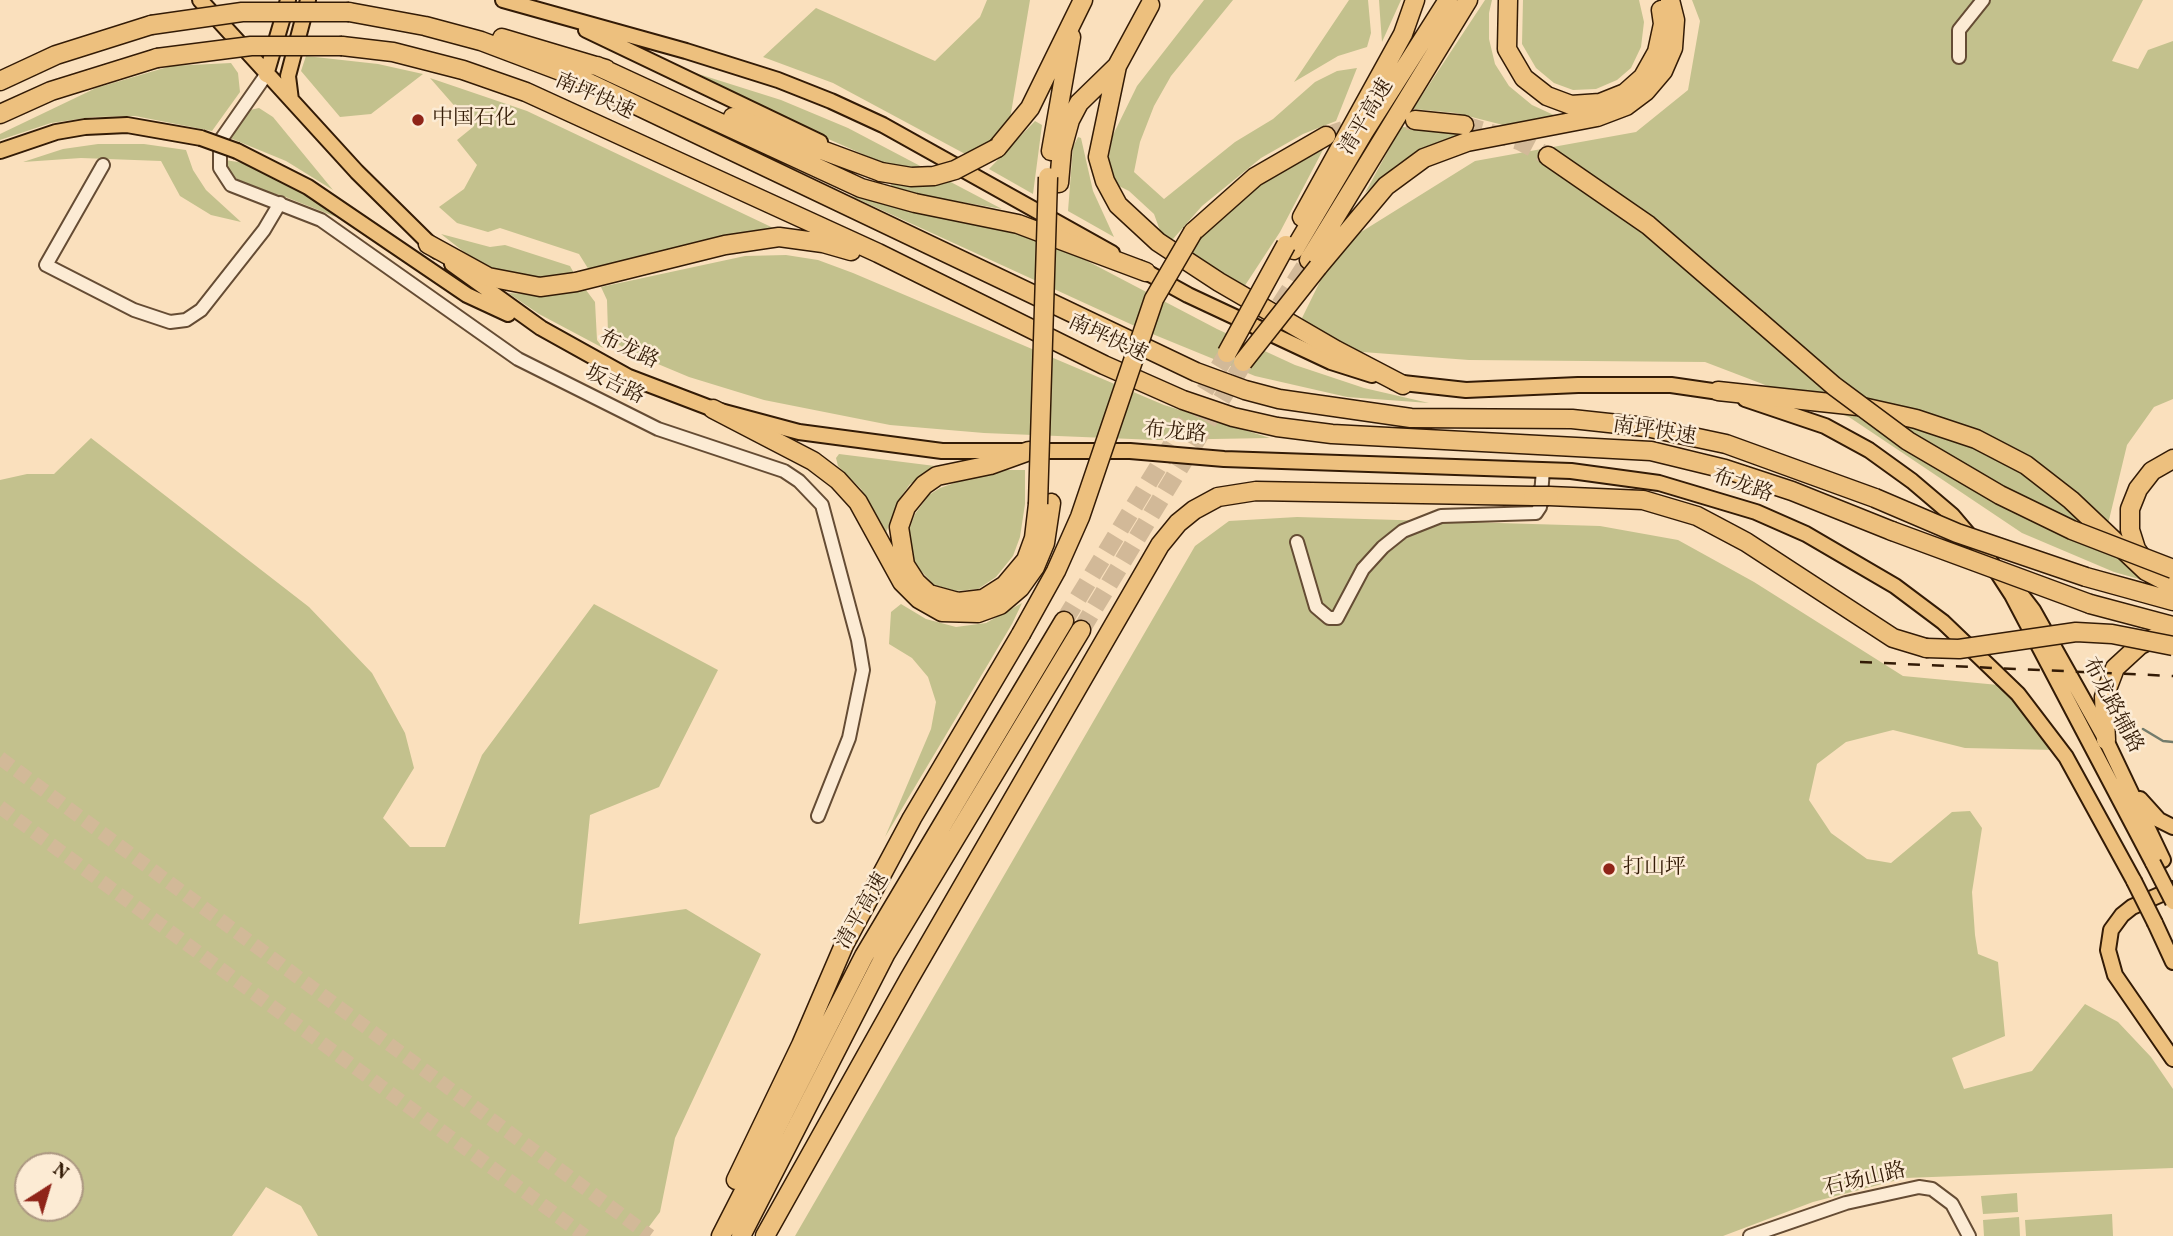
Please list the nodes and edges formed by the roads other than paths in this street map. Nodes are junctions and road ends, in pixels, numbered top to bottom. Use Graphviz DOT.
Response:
graph roads {
  1 [pos="200,0"];
  2 [pos="288,0"];
  3 [pos="308,0"];
  4 [pos="503,0"];
  5 [pos="1415,0"];
  6 [pos="1448,0"];
  7 [pos="1468,0"];
  8 [pos="1508,0"];
  9 [pos="1659,0"];
  10 [pos="1670,0"];
  11 [pos="1983,0"];
  12 [pos="1080,5"];
  13 [pos="1150,5"];
  14 [pos="542,10"];
  15 [pos="425,26"];
  16 [pos="294,46"];
  17 [pos="1959,57"];
  18 [pos="597,66"];
  19 [pos="1117,66"];
  20 [pos="266,75"];
  21 [pos="0,81"];
  22 [pos="292,102"];
  23 [pos="0,114"];
  24 [pos="1415,120"];
  25 [pos="1464,125"];
  26 [pos="1326,136"];
  27 [pos="0,151"];
  28 [pos="1548,156"];
  29 [pos="103,165"];
  30 [pos="881,172"];
  31 [pos="1054,180"];
  32 [pos="280,203"];
  33 [pos="429,244"];
  34 [pos="1302,256"];
  35 [pos="1146,272"];
  36 [pos="930,279"];
  37 [pos="541,328"];
  38 [pos="1227,354"];
  39 [pos="1243,362"];
  40 [pos="1404,385"];
  41 [pos="1718,391"];
  42 [pos="713,409"];
  43 [pos="1029,451"];
  44 [pos="2173,459"];
  45 [pos="1543,470"];
  46 [pos="1045,504"];
  47 [pos="1297,542"];
  48 [pos="1986,555"];
  49 [pos="2172,585"];
  50 [pos="1064,621"];
  51 [pos="2173,626"];
  52 [pos="1081,630"];
  53 [pos="2173,634"];
  54 [pos="2173,646"];
  55 [pos="2106,740"];
  56 [pos="2132,790"];
  57 [pos="818,816"];
  58 [pos="2173,827"];
  59 [pos="2158,861"];
  60 [pos="2173,891"];
  61 [pos="2173,902"];
  62 [pos="2173,962"];
  63 [pos="2173,1059"];
  64 [pos="709,1236"];
  65 [pos="721,1236"];
  66 [pos="741,1236"];
  67 [pos="765,1236"];
  68 [pos="1750,1236"];
  69 [pos="1969,1236"];
  1 -- 20 [label="main road, 布龙路"];
  2 -- 20 [label="main road"];
  3 -- 16 [label="main road"];
  4 -- 14 [label="main road"];
  5 -- 34 [label="highway"];
  6 -- 34 [label="highway, 清平高速"];
  7 -- 34 [label="highway, 清平高速"];
  8 -- 9 [label="highway"];
  10 -- 34 [label="highway"];
  11 -- 17 [label="street"];
  12 -- 30 [label="highway, bridge"];
  12 -- 31 [label="highway"];
  13 -- 19 [label="highway"];
  14 -- 30 [label="main road"];
  14 -- 35 [label="main road"];
  15 -- 18 [label="highway"];
  15 -- 21 [label="highway, 南坪快速, bridge"];
  15 -- 49 [label="highway, 南坪快速, bridge"];
  16 -- 20 [label="main road"];
  16 -- 22 [label="main road"];
  18 -- 30 [label="highway"];
  18 -- 35 [label="highway"];
  19 -- 31 [label="highway"];
  19 -- 40 [label="highway"];
  20 -- 22 [label="main road, 布龙路"];
  20 -- 32 [label="street, 坂吉路"];
  22 -- 33 [label="main road, 布龙路"];
  23 -- 36 [label="highway, 南坪快速, bridge"];
  24 -- 25 [label="highway"];
  26 -- 64 [label="highway, bridge"];
  27 -- 37 [label="main road, bridge"];
  28 -- 49 [label="highway, bridge"];
  29 -- 32 [label="street"];
  31 -- 46 [label="highway"];
  32 -- 57 [label="street, 坂吉路"];
  33 -- 36 [label="highway"];
  33 -- 37 [label="main road, 布龙路"];
  34 -- 38 [label="highway, bridge"];
  34 -- 39 [label="highway, bridge"];
  35 -- 40 [label="main road"];
  36 -- 51 [label="highway, 南坪快速, bridge"];
  37 -- 42 [label="main road, 布龙路"];
  40 -- 41 [label="main road"];
  41 -- 48 [label="main road"];
  41 -- 49 [label="highway"];
  42 -- 43 [label="main road, 布龙路"];
  42 -- 46 [label="highway"];
  43 -- 45 [label="main road, 布龙路"];
  43 -- 46 [label="highway"];
  44 -- 49 [label="highway"];
  45 -- 47 [label="street"];
  45 -- 62 [label="main road, 布龙路, bridge"];
  48 -- 55 [label="main road, 布龙路辅路"];
  48 -- 59 [label="main road"];
  50 -- 65 [label="highway, 清平高速"];
  52 -- 66 [label="highway, 清平高速"];
  53 -- 55 [label="highway"];
  54 -- 67 [label="highway, bridge"];
  55 -- 56 [label="main road, 布龙路辅路"];
  56 -- 58 [label="main road"];
  56 -- 59 [label="main road, 布龙路辅路"];
  59 -- 60 [label="main road, 布龙路辅路"];
  59 -- 61 [label="main road, bridge"];
  60 -- 63 [label="main road"];
  68 -- 69 [label="street, 石场山路"];
}
